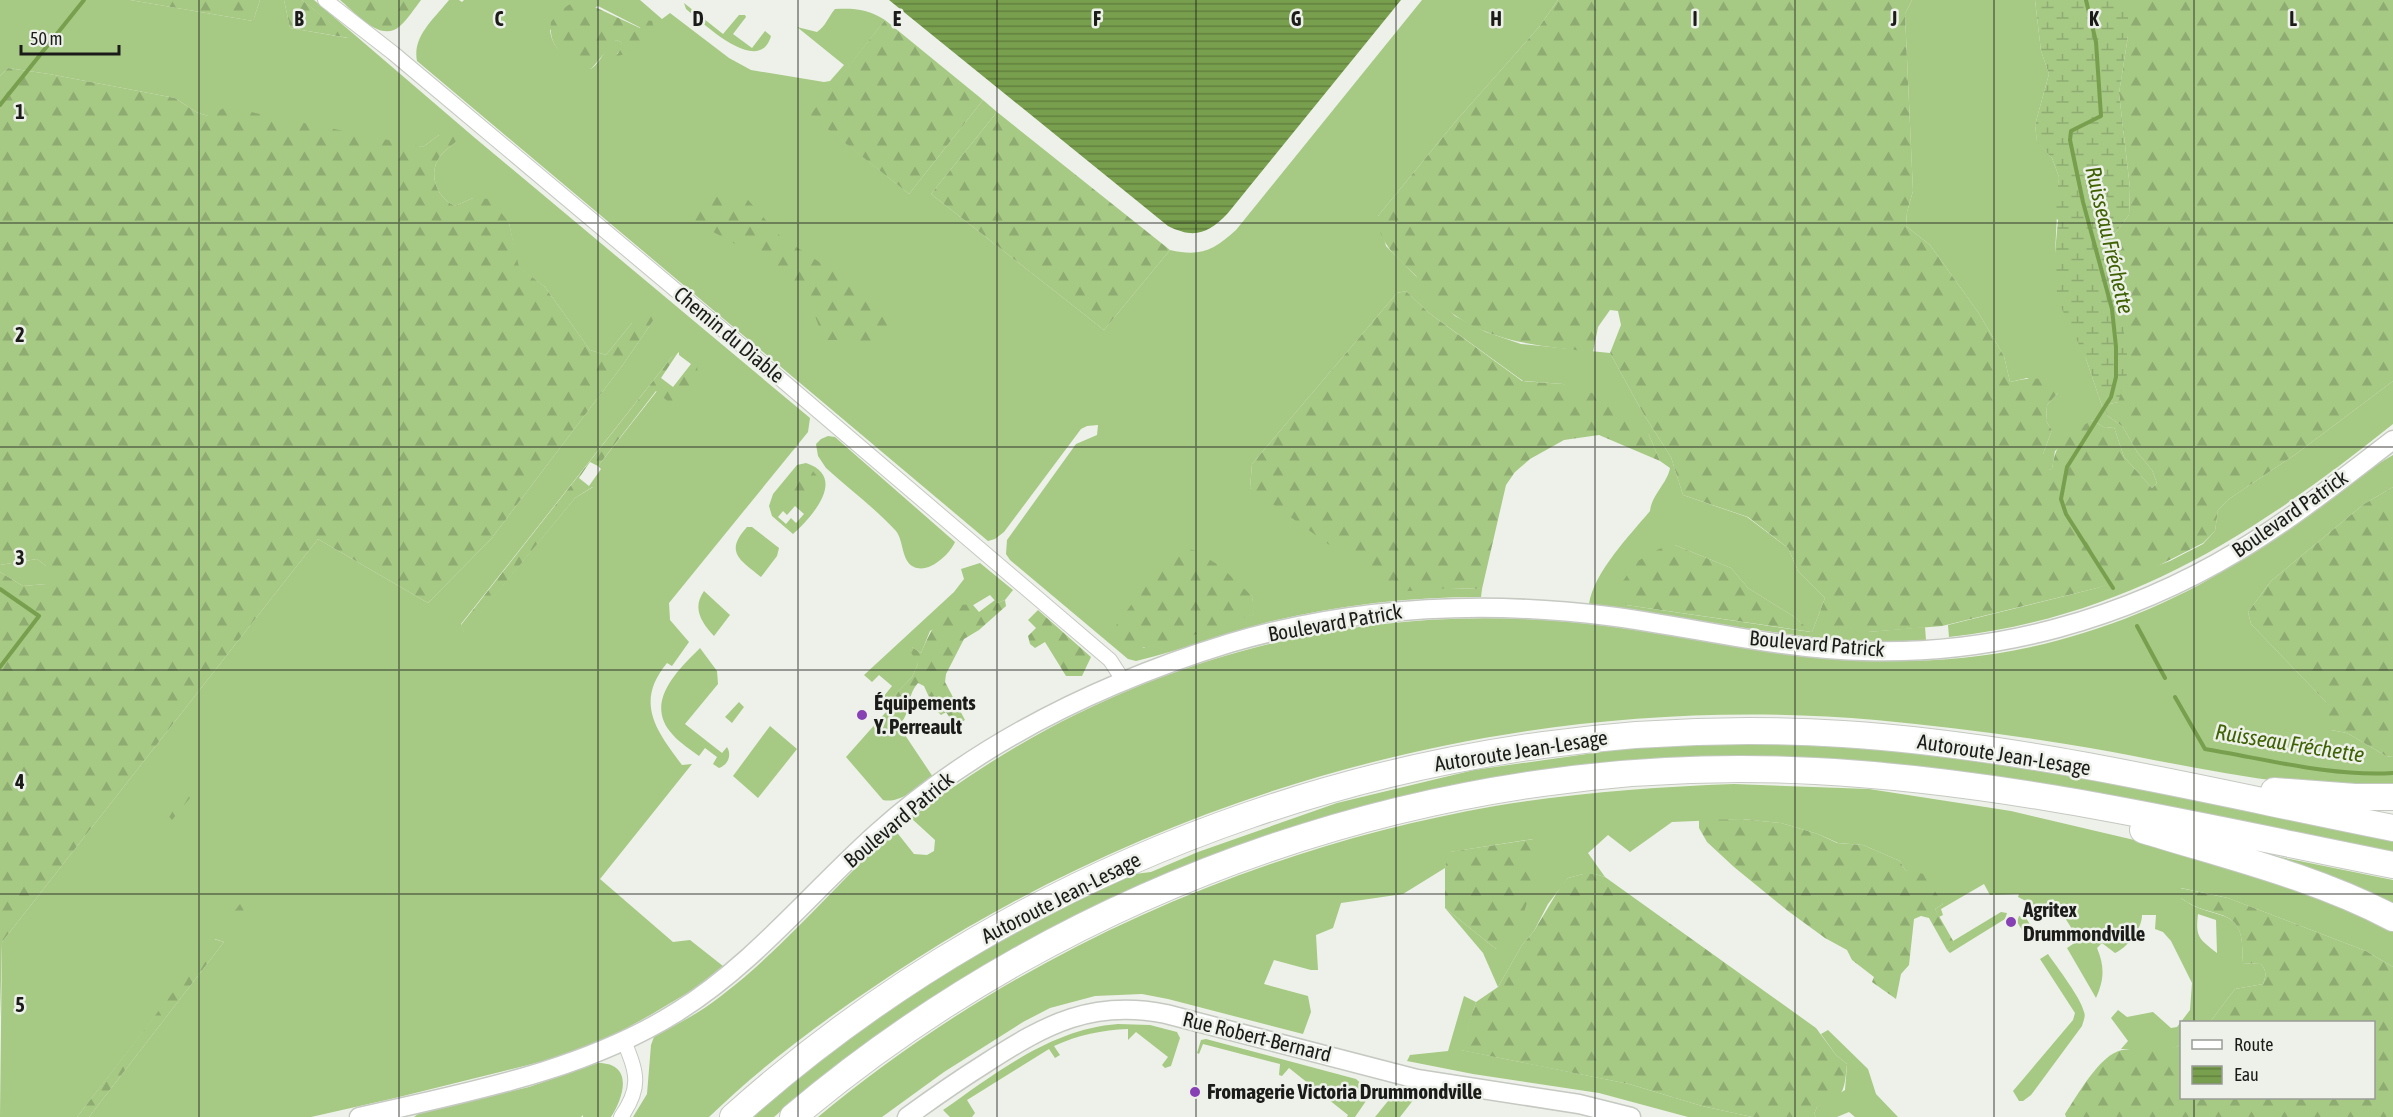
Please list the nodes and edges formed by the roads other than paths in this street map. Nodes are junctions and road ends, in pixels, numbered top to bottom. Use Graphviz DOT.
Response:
graph roads {
  1 [pos="325,0"];
  2 [pos="2393,440"];
  3 [pos="1124,680"];
  4 [pos="2169,783"];
  5 [pos="2022,793"];
  6 [pos="2393,797"];
  7 [pos="2393,828"];
  8 [pos="2393,865"];
  9 [pos="2393,918"];
  10 [pos="624,1041"];
  11 [pos="359,1117"];
  12 [pos="621,1117"];
  13 [pos="733,1117"];
  14 [pos="793,1117"];
  15 [pos="907,1117"];
  16 [pos="1631,1117"];
  1 -- 3 [label="street, Chemin du Diable"];
  2 -- 3 [label="street, Boulevard Patrick"];
  3 -- 10 [label="street, Boulevard Patrick"];
  4 -- 6 [label="highway"];
  4 -- 7 [label="highway, Autoroute Jean-Lesage"];
  4 -- 13 [label="highway, Autoroute Jean-Lesage"];
  5 -- 8 [label="highway, Autoroute Jean-Lesage"];
  5 -- 9 [label="highway"];
  5 -- 14 [label="highway, Autoroute Jean-Lesage"];
  10 -- 11 [label="street, Boulevard Patrick"];
  10 -- 12 [label="street"];
  15 -- 16 [label="street, Rue Robert-Bernard"];
}
